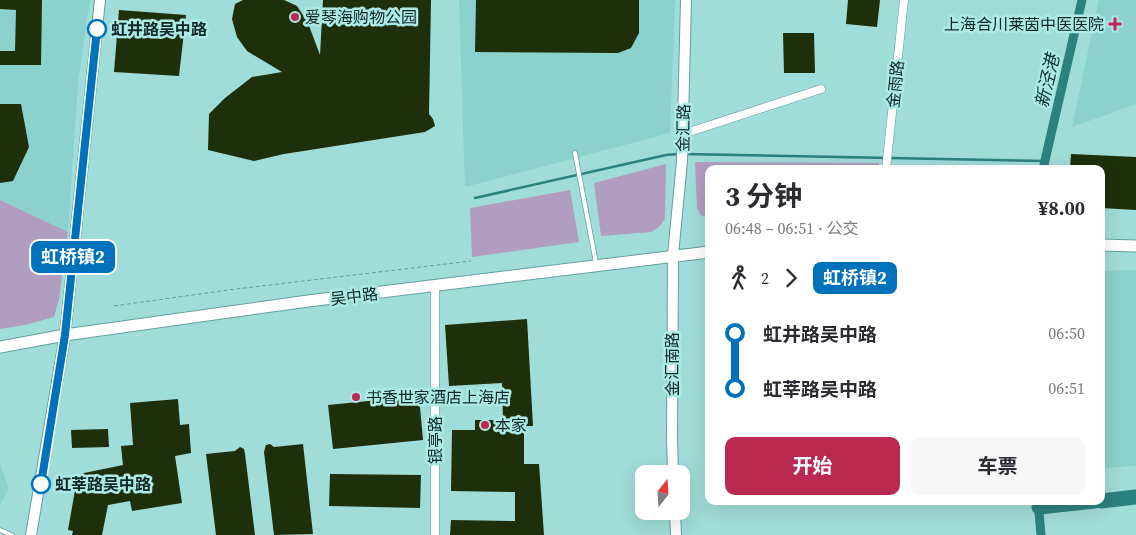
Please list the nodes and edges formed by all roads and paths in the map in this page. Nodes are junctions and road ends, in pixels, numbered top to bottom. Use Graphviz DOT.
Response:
graph roads {
  1 [pos="100,0"];
  2 [pos="686,0"];
  3 [pos="904,0"];
  4 [pos="821,89"];
  5 [pos="683,138"];
  6 [pos="575,153"];
  7 [pos="886,165"];
  8 [pos="1105,244"];
  9 [pos="1136,246"];
  10 [pos="705,252"];
  11 [pos="673,255"];
  12 [pos="471,261"];
  13 [pos="596,266"];
  14 [pos="435,286"];
  15 [pos="114,306"];
  16 [pos="65,335"];
  17 [pos="0,347"];
  18 [pos="673,465"];
  19 [pos="675,520"];
  20 [pos="0,530"];
  21 [pos="12,535"];
  22 [pos="31,535"];
  23 [pos="435,535"];
  24 [pos="676,535"];
  1 -- 16 [label="street"];
  2 -- 5 [label="street, 金汇路"];
  3 -- 7 [label="street, 金雨路"];
  4 -- 5 [label="street"];
  5 -- 11 [label="street, 金汇路"];
  6 -- 13 [label="lane"];
  8 -- 9 [label="main road"];
  10 -- 11 [label="main road, 吴中路"];
  11 -- 13 [label="main road, 吴中路"];
  11 -- 18 [label="street, 金汇南路"];
  12 -- 15 [label="path"];
  13 -- 14 [label="main road, 吴中路"];
  14 -- 16 [label="main road, 吴中路"];
  14 -- 23 [label="street, 银亭路"];
  16 -- 17 [label="main road, 吴中路"];
  16 -- 22 [label="street"];
  19 -- 24 [label="street"];
  20 -- 21 [label="lane"];
}
